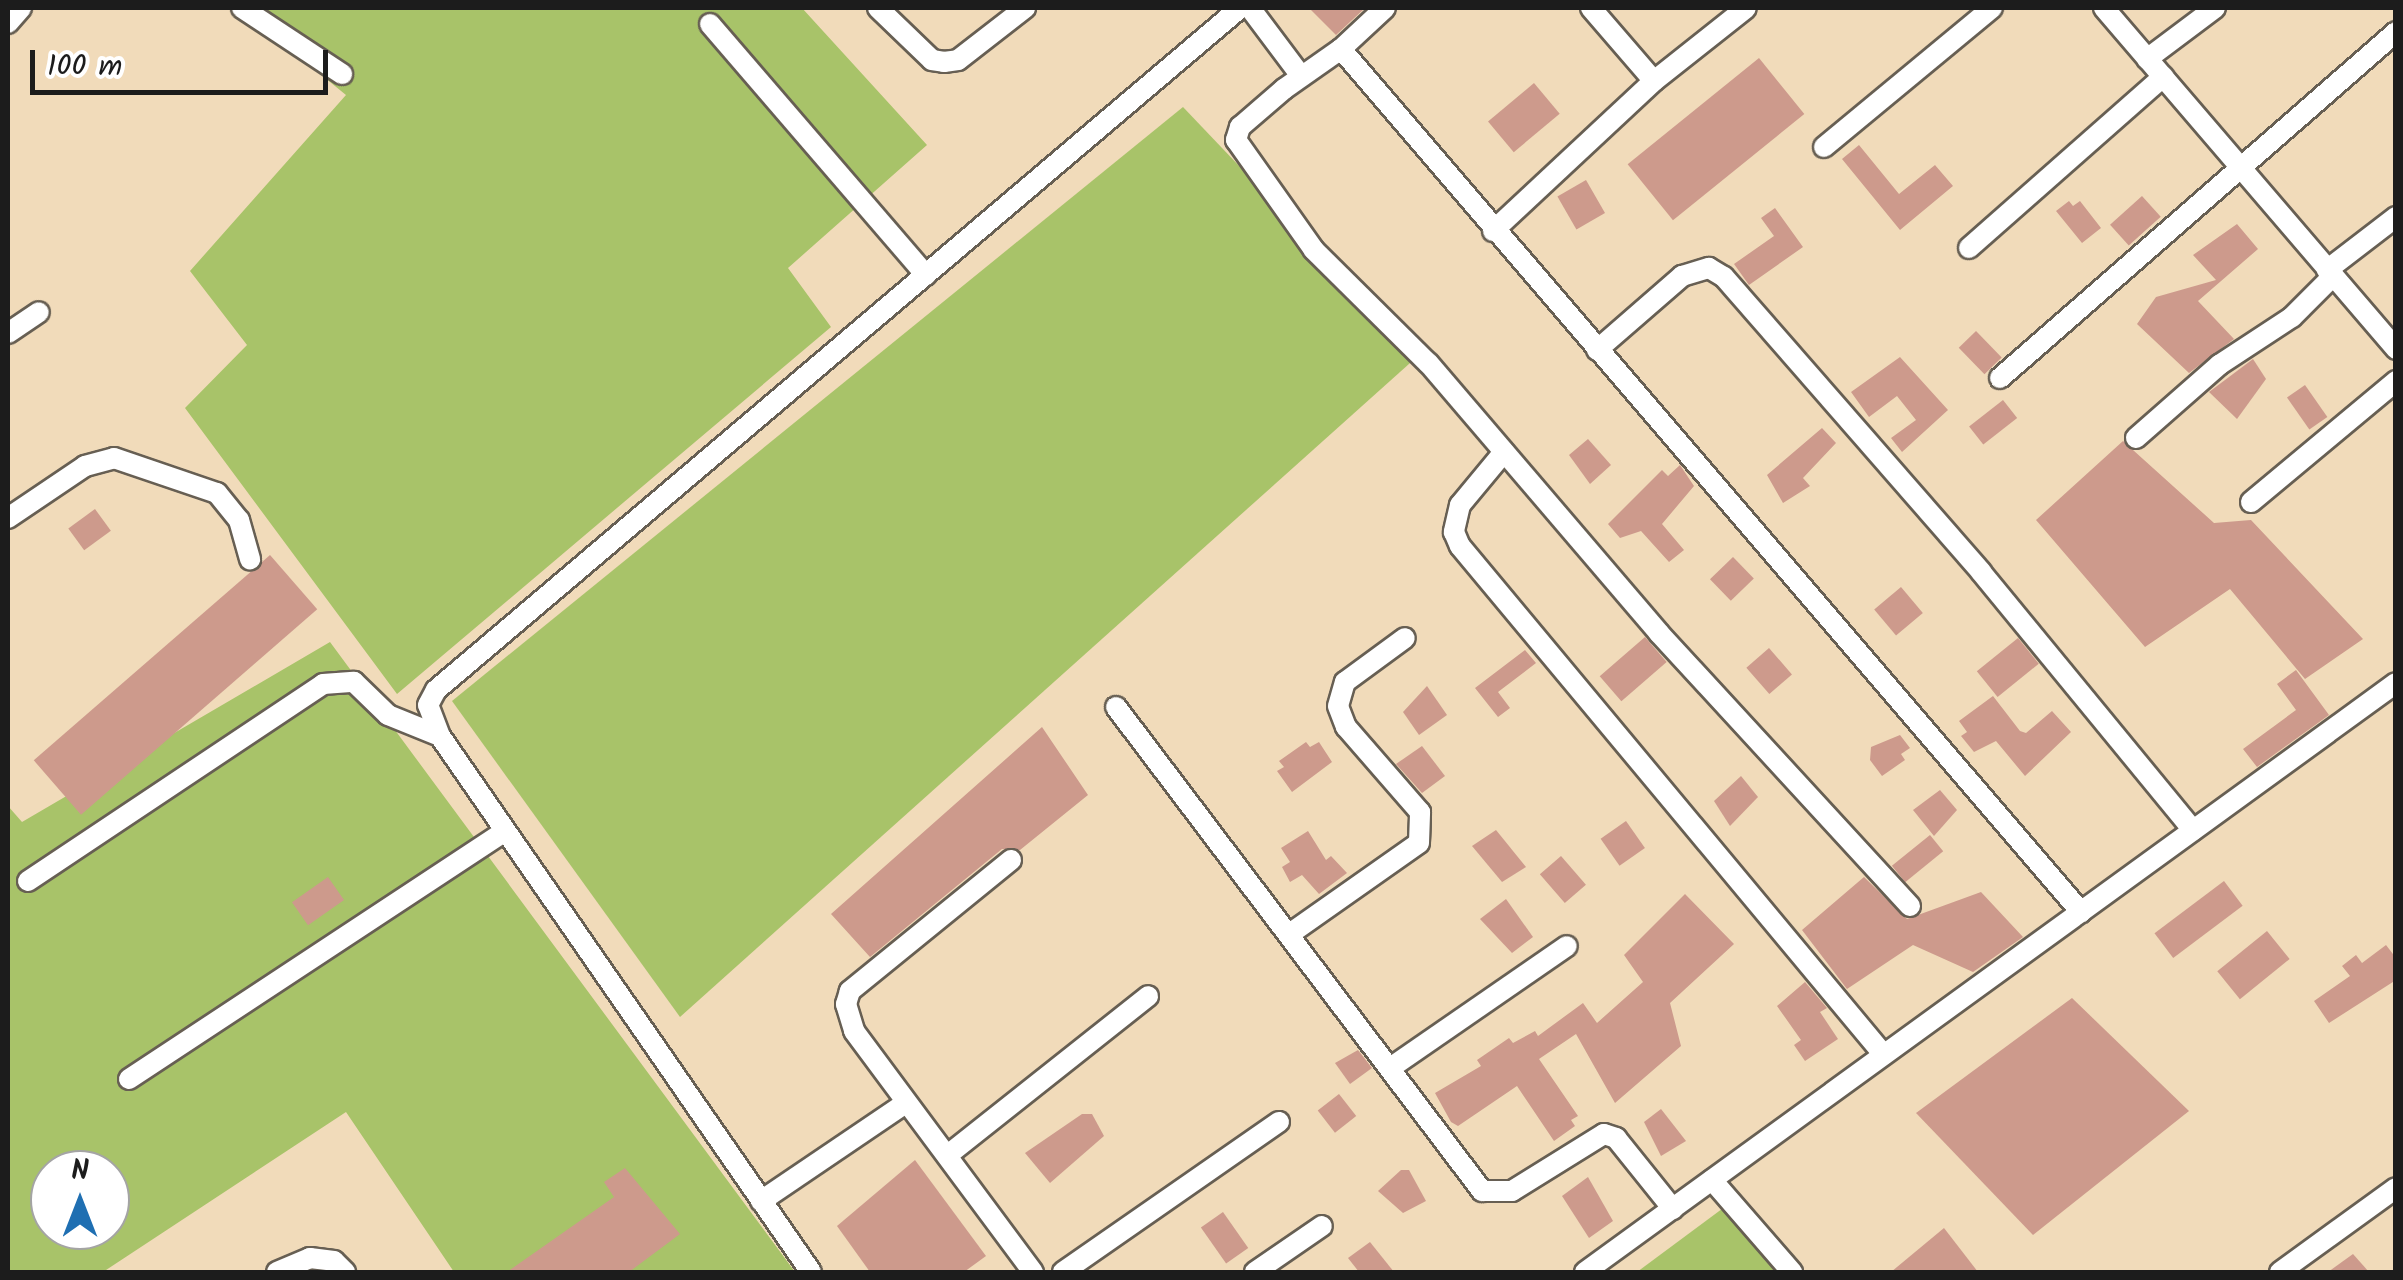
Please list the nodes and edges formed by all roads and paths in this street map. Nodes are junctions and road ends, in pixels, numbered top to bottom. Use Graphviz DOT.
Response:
graph roads {
  1 [pos="20,8"];
  2 [pos="242,8"];
  3 [pos="878,8"];
  4 [pos="1025,8"];
  5 [pos="1240,8"];
  6 [pos="1250,8"];
  7 [pos="1384,8"];
  8 [pos="1591,8"];
  9 [pos="1746,8"];
  10 [pos="1992,8"];
  11 [pos="2104,8"];
  12 [pos="2215,8"];
  13 [pos="8,23"];
  14 [pos="710,24"];
  15 [pos="2396,32"];
  16 [pos="1340,49"];
  17 [pos="2148,59"];
  18 [pos="342,74"];
  19 [pos="1302,76"];
  20 [pos="2163,77"];
  21 [pos="1654,81"];
  22 [pos="1824,147"];
  23 [pos="2240,172"];
  24 [pos="2396,217"];
  25 [pos="1493,231"];
  26 [pos="1968,248"];
  27 [pos="2330,273"];
  28 [pos="926,276"];
  29 [pos="39,312"];
  30 [pos="8,332"];
  31 [pos="1596,350"];
  32 [pos="2396,350"];
  33 [pos="2000,378"];
  34 [pos="2396,381"];
  35 [pos="2136,438"];
  36 [pos="1504,452"];
  37 [pos="2251,502"];
  38 [pos="8,518"];
  39 [pos="250,560"];
  40 [pos="1405,638"];
  41 [pos="2396,683"];
  42 [pos="1116,707"];
  43 [pos="440,736"];
  44 [pos="2193,830"];
  45 [pos="506,831"];
  46 [pos="1010,860"];
  47 [pos="28,881"];
  48 [pos="1910,906"];
  49 [pos="2080,912"];
  50 [pos="1291,933"];
  51 [pos="1567,946"];
  52 [pos="1148,996"];
  53 [pos="1884,1056"];
  54 [pos="1393,1066"];
  55 [pos="128,1080"];
  56 [pos="906,1103"];
  57 [pos="1279,1122"];
  58 [pos="949,1154"];
  59 [pos="1712,1180"];
  60 [pos="2396,1188"];
  61 [pos="761,1201"];
  62 [pos="1673,1209"];
  63 [pos="1322,1226"];
  64 [pos="277,1272"];
  65 [pos="345,1272"];
  66 [pos="811,1272"];
  67 [pos="1033,1272"];
  68 [pos="1063,1272"];
  69 [pos="1255,1272"];
  70 [pos="1585,1272"];
  71 [pos="1792,1272"];
  72 [pos="2280,1272"];
  1 -- 13 [label="street"];
  2 -- 18 [label="street"];
  3 -- 4 [label="street"];
  5 -- 28 [label="street"];
  6 -- 19 [label="street"];
  7 -- 16 [label="street"];
  8 -- 21 [label="street"];
  9 -- 21 [label="street"];
  10 -- 22 [label="street"];
  11 -- 17 [label="street"];
  12 -- 17 [label="street"];
  14 -- 28 [label="street"];
  15 -- 23 [label="street"];
  16 -- 19 [label="street"];
  16 -- 25 [label="street"];
  17 -- 20 [label="street"];
  19 -- 36 [label="street"];
  20 -- 23 [label="street"];
  20 -- 26 [label="street"];
  21 -- 25 [label="street"];
  23 -- 27 [label="street"];
  23 -- 33 [label="street"];
  24 -- 27 [label="street"];
  25 -- 31 [label="street"];
  27 -- 32 [label="street"];
  27 -- 35 [label="street"];
  28 -- 43 [label="street"];
  29 -- 30 [label="street"];
  31 -- 44 [label="street"];
  31 -- 49 [label="street"];
  34 -- 37 [label="street"];
  36 -- 48 [label="street"];
  36 -- 53 [label="street"];
  38 -- 39 [label="street"];
  40 -- 50 [label="street"];
  41 -- 44 [label="street"];
  42 -- 50 [label="street"];
  43 -- 45 [label="street"];
  43 -- 47 [label="street"];
  44 -- 49 [label="street"];
  45 -- 55 [label="street"];
  45 -- 61 [label="street"];
  46 -- 56 [label="street"];
  49 -- 53 [label="street"];
  50 -- 54 [label="street"];
  51 -- 54 [label="street"];
  52 -- 58 [label="street"];
  53 -- 59 [label="street"];
  54 -- 62 [label="street"];
  56 -- 58 [label="street"];
  56 -- 61 [label="street"];
  57 -- 68 [label="street"];
  58 -- 67 [label="street"];
  59 -- 62 [label="street"];
  59 -- 71 [label="street"];
  60 -- 72 [label="street"];
  61 -- 66 [label="street"];
  62 -- 70 [label="street"];
  63 -- 69 [label="street"];
  64 -- 65 [label="street"];
}
